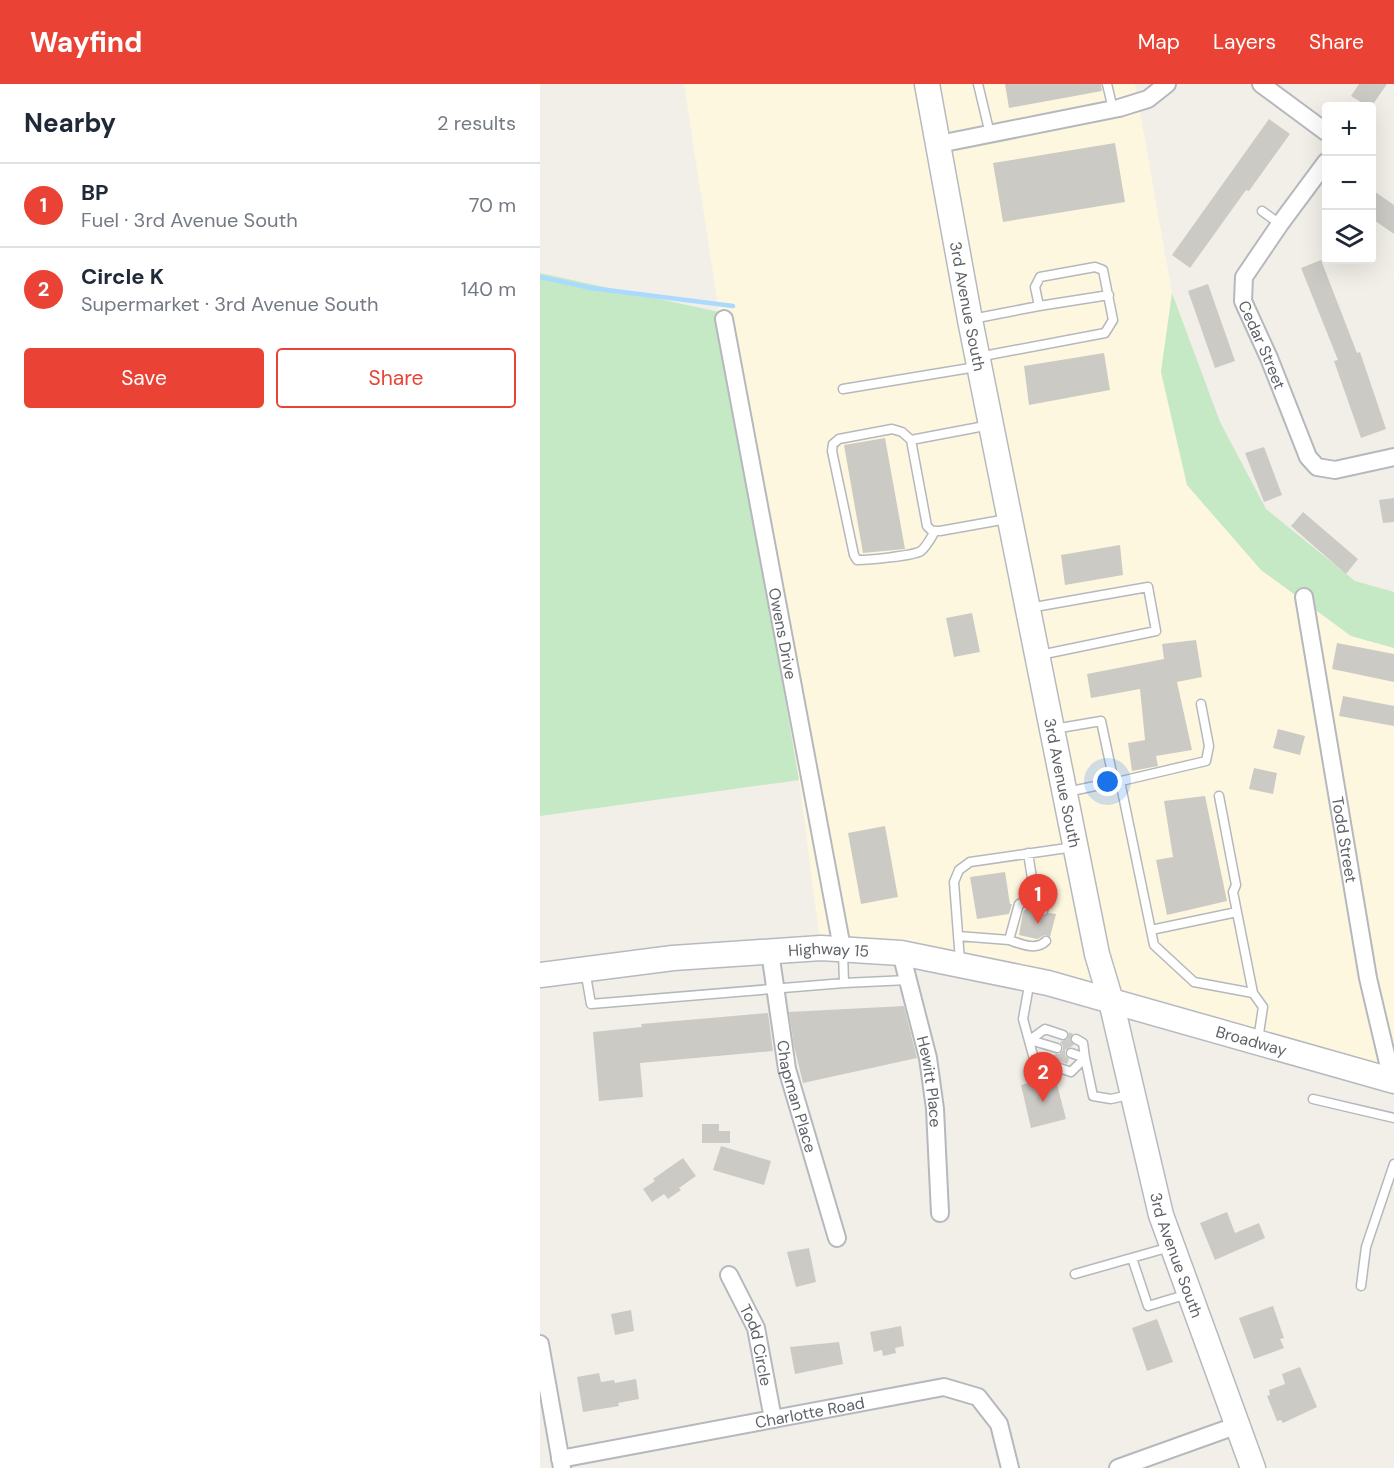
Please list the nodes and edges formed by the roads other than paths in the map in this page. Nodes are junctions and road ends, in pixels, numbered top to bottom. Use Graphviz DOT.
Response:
graph roads {
  1 [pos="927,84"];
  2 [pos="978,84"];
  3 [pos="1107,84"];
  4 [pos="1167,84"];
  5 [pos="1261,84"];
  6 [pos="1113,109"];
  7 [pos="1322,129"];
  8 [pos="990,134"];
  9 [pos="939,144"];
  10 [pos="1322,167"];
  11 [pos="1262,211"];
  12 [pos="1280,224"];
  13 [pos="1109,295"];
  14 [pos="1039,306"];
  15 [pos="724,319"];
  16 [pos="970,320"];
  17 [pos="979,362"];
  18 [pos="843,389"];
  19 [pos="992,425"];
  20 [pos="911,440"];
  21 [pos="1394,457"];
  22 [pos="1011,519"];
  23 [pos="935,531"];
  24 [pos="1304,597"];
  25 [pos="1028,608"];
  26 [pos="1037,656"];
  27 [pos="1201,704"];
  28 [pos="1051,729"];
  29 [pos="1117,782"];
  30 [pos="1064,793"];
  31 [pos="1219,796"];
  32 [pos="1075,847"];
  33 [pos="1028,853"];
  34 [pos="1035,897"];
  35 [pos="1043,911"];
  36 [pos="1237,912"];
  37 [pos="1052,914"];
  38 [pos="1151,930"];
  39 [pos="958,936"];
  40 [pos="1009,940"];
  41 [pos="1046,941"];
  42 [pos="842,948"];
  43 [pos="770,952"];
  44 [pos="901,953"];
  45 [pos="960,966"];
  46 [pos="585,970"];
  47 [pos="540,975"];
  48 [pos="908,980"];
  49 [pos="1030,980"];
  50 [pos="844,983"];
  51 [pos="775,989"];
  52 [pos="1253,993"];
  53 [pos="1111,1001"];
  54 [pos="1063,1035"];
  55 [pos="1076,1039"];
  56 [pos="1030,1040"];
  57 [pos="1257,1044"];
  58 [pos="1057,1048"];
  59 [pos="1071,1053"];
  60 [pos="1085,1058"];
  61 [pos="1393,1082"];
  62 [pos="1133,1094"];
  63 [pos="1313,1099"];
  64 [pos="1394,1118"];
  65 [pos="1394,1164"];
  66 [pos="940,1213"];
  67 [pos="837,1238"];
  68 [pos="1173,1246"];
  69 [pos="1132,1258"];
  70 [pos="1075,1274"];
  71 [pos="729,1275"];
  72 [pos="1361,1286"];
  73 [pos="1190,1294"];
  74 [pos="540,1344"];
  75 [pos="773,1419"];
  76 [pos="1238,1425"];
  77 [pos="561,1463"];
  78 [pos="1128,1466"];
  79 [pos="1010,1468"];
  80 [pos="1253,1468"];
  1 -- 9 [label="main road, 3rd Avenue South"];
  2 -- 8 [label="lane"];
  3 -- 6 [label="lane"];
  4 -- 6 [label="street"];
  5 -- 7 [label="street"];
  6 -- 8 [label="street"];
  8 -- 9 [label="street"];
  9 -- 16 [label="main road, 3rd Avenue South"];
  10 -- 12 [label="street, Cedar Street"];
  11 -- 12 [label="lane"];
  12 -- 21 [label="street, Cedar Street"];
  13 -- 14 [label="lane"];
  13 -- 14 [label="lane"];
  13 -- 17 [label="lane"];
  14 -- 16 [label="lane"];
  15 -- 42 [label="street, Owens Drive"];
  16 -- 17 [label="main road, 3rd Avenue South"];
  17 -- 18 [label="lane"];
  17 -- 19 [label="main road, 3rd Avenue South"];
  19 -- 20 [label="lane"];
  19 -- 22 [label="main road, 3rd Avenue South"];
  20 -- 23 [label="lane"];
  20 -- 23 [label="lane"];
  22 -- 23 [label="lane"];
  22 -- 25 [label="main road, 3rd Avenue South"];
  24 -- 61 [label="street, Todd Street"];
  25 -- 26 [label="main road, 3rd Avenue South"];
  25 -- 26 [label="lane"];
  26 -- 28 [label="main road, 3rd Avenue South"];
  27 -- 29 [label="lane"];
  28 -- 29 [label="lane"];
  28 -- 30 [label="main road, 3rd Avenue South"];
  29 -- 30 [label="lane"];
  29 -- 38 [label="lane"];
  30 -- 32 [label="main road, 3rd Avenue South"];
  31 -- 36 [label="lane"];
  32 -- 33 [label="lane"];
  32 -- 53 [label="main road, 3rd Avenue South"];
  33 -- 34 [label="lane"];
  33 -- 39 [label="lane"];
  34 -- 35 [label="lane"];
  34 -- 37 [label="lane"];
  34 -- 40 [label="lane"];
  36 -- 38 [label="lane"];
  36 -- 52 [label="lane"];
  38 -- 52 [label="lane"];
  39 -- 40 [label="lane"];
  39 -- 45 [label="lane"];
  40 -- 41 [label="lane"];
  42 -- 43 [label="main road, Highway 15"];
  42 -- 44 [label="main road, Highway 15"];
  42 -- 50 [label="lane"];
  43 -- 46 [label="main road, Highway 15"];
  43 -- 51 [label="street, Chapman Place"];
  44 -- 45 [label="main road, Highway 15"];
  44 -- 48 [label="street, Hewitt Place"];
  45 -- 49 [label="main road, Highway 15"];
  46 -- 47 [label="main road, Highway 15"];
  46 -- 51 [label="lane"];
  48 -- 50 [label="lane"];
  48 -- 66 [label="street, Hewitt Place"];
  49 -- 53 [label="main road, Highway 15"];
  49 -- 56 [label="lane"];
  50 -- 51 [label="lane"];
  51 -- 67 [label="street, Chapman Place"];
  52 -- 57 [label="lane"];
  53 -- 57 [label="main road, Broadway"];
  53 -- 62 [label="main road, 3rd Avenue South"];
  54 -- 56 [label="lane"];
  55 -- 60 [label="lane"];
  56 -- 58 [label="lane"];
  56 -- 60 [label="lane"];
  57 -- 61 [label="main road, Broadway"];
  59 -- 60 [label="lane"];
  60 -- 62 [label="lane"];
  62 -- 68 [label="main road, 3rd Avenue South"];
  63 -- 64 [label="lane"];
  65 -- 72 [label="lane"];
  68 -- 69 [label="lane"];
  68 -- 73 [label="main road, 3rd Avenue South"];
  69 -- 70 [label="lane"];
  69 -- 73 [label="lane"];
  71 -- 75 [label="street, Todd Circle"];
  73 -- 76 [label="main road, 3rd Avenue South"];
  74 -- 77 [label="street"];
  75 -- 77 [label="street, Charlotte Road"];
  75 -- 79 [label="street, Charlotte Road"];
  76 -- 78 [label="street"];
  76 -- 80 [label="main road, 3rd Avenue South"];
}
